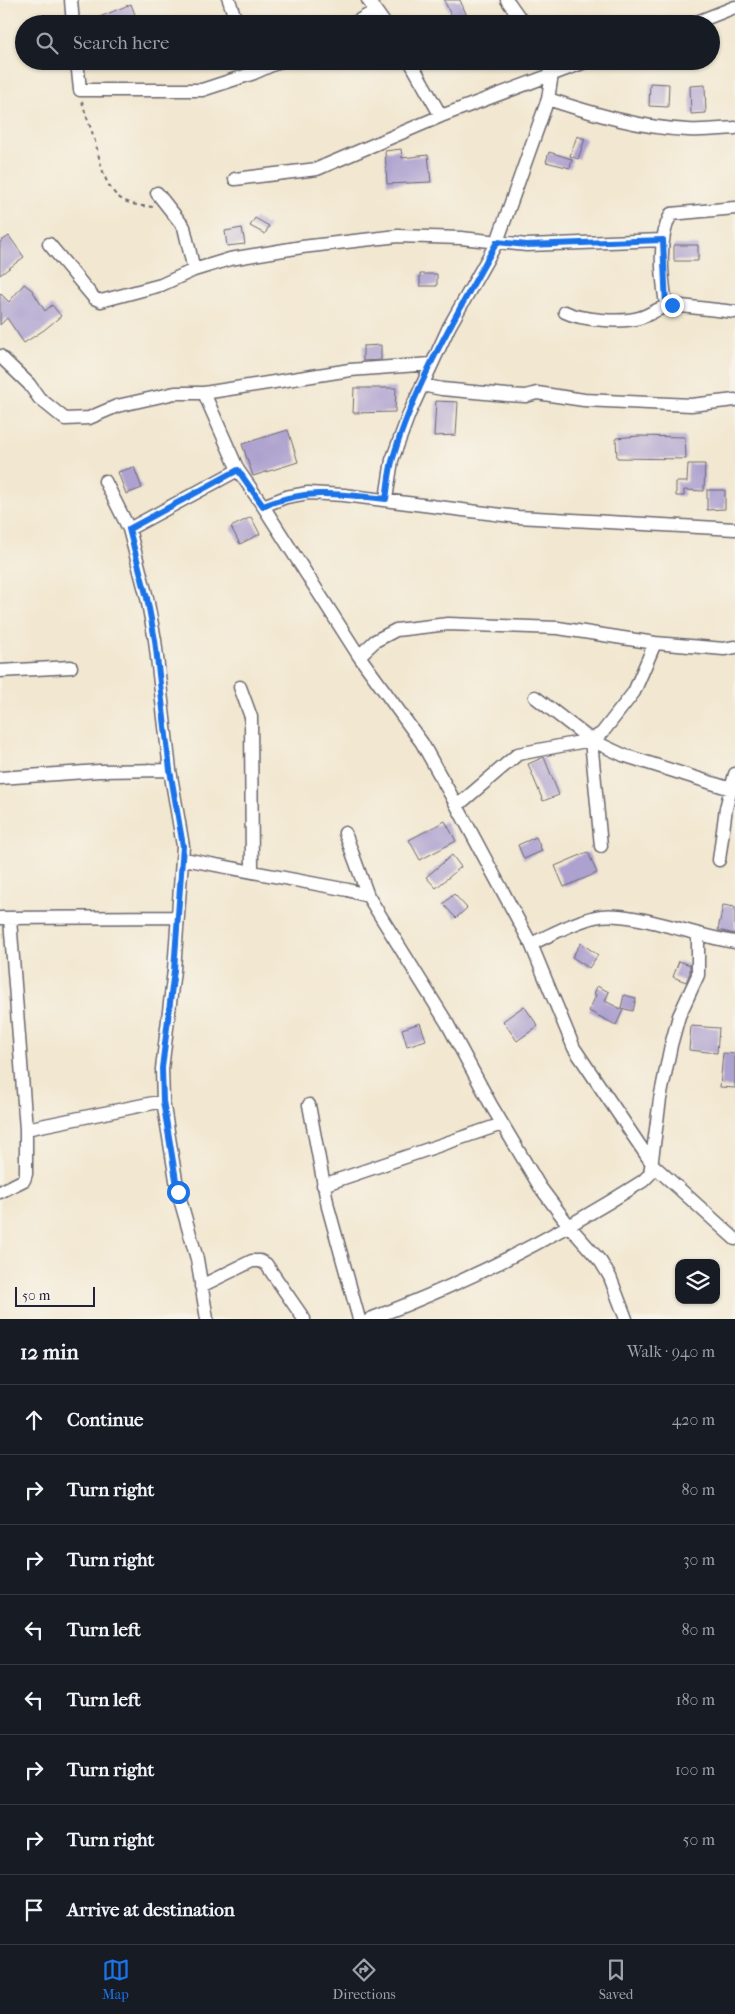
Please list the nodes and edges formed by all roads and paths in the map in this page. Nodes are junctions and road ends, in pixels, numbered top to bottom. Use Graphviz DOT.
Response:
graph roads {
  1 [pos="71,0"];
  2 [pos="229,0"];
  3 [pos="507,0"];
  4 [pos="372,5"];
  5 [pos="735,7"];
  6 [pos="72,15"];
  7 [pos="235,15"];
  8 [pos="362,15"];
  9 [pos="518,15"];
  10 [pos="715,15"];
  11 [pos="78,70"];
  12 [pos="245,70"];
  13 [pos="415,70"];
  14 [pos="550,70"];
  15 [pos="563,70"];
  16 [pos="552,74"];
  17 [pos="80,94"];
  18 [pos="548,99"];
  19 [pos="441,116"];
  20 [pos="735,128"];
  21 [pos="235,180"];
  22 [pos="157,193"];
  23 [pos="158,208"];
  24 [pos="735,208"];
  25 [pos="663,240"];
  26 [pos="497,242"];
  27 [pos="49,244"];
  28 [pos="194,270"];
  29 [pos="666,306"];
  30 [pos="565,312"];
  31 [pos="735,312"];
  32 [pos="0,356"];
  33 [pos="431,364"];
  34 [pos="422,385"];
  35 [pos="204,394"];
  36 [pos="735,400"];
  37 [pos="238,470"];
  38 [pos="105,481"];
  39 [pos="386,499"];
  40 [pos="263,506"];
  41 [pos="129,529"];
  42 [pos="735,529"];
  43 [pos="655,643"];
  44 [pos="735,648"];
  45 [pos="359,656"];
  46 [pos="71,667"];
  47 [pos="0,671"];
  48 [pos="240,687"];
  49 [pos="535,697"];
  50 [pos="591,740"];
  51 [pos="170,770"];
  52 [pos="735,774"];
  53 [pos="0,778"];
  54 [pos="731,789"];
  55 [pos="457,806"];
  56 [pos="730,809"];
  57 [pos="345,833"];
  58 [pos="601,846"];
  59 [pos="184,859"];
  60 [pos="719,860"];
  61 [pos="252,871"];
  62 [pos="368,896"];
  63 [pos="178,917"];
  64 [pos="5,919"];
  65 [pos="698,936"];
  66 [pos="735,942"];
  67 [pos="531,944"];
  68 [pos="163,1101"];
  69 [pos="309,1105"];
  70 [pos="502,1124"];
  71 [pos="26,1129"];
  72 [pos="653,1165"];
  73 [pos="323,1185"];
  74 [pos="0,1192"];
  75 [pos="570,1227"];
  76 [pos="735,1239"];
  77 [pos="201,1286"];
  78 [pos="388,1316"];
  79 [pos="206,1319"];
  80 [pos="304,1319"];
  81 [pos="359,1319"];
  82 [pos="370,1319"];
  83 [pos="626,1319"];
  1 -- 6 [label="street"];
  2 -- 7 [label="street"];
  3 -- 9 [label="street"];
  4 -- 8 [label="street"];
  5 -- 10 [label="street"];
  11 -- 12 [label="street"];
  13 -- 19 [label="street"];
  14 -- 16 [label="street"];
  15 -- 16 [label="street"];
  16 -- 18 [label="street"];
  16 -- 19 [label="street"];
  17 -- 23 [label="path"];
  18 -- 20 [label="street"];
  18 -- 26 [label="street"];
  19 -- 21 [label="street"];
  22 -- 28 [label="street"];
  24 -- 25 [label="street"];
  25 -- 26 [label="street"];
  25 -- 29 [label="street"];
  26 -- 28 [label="street"];
  26 -- 33 [label="street"];
  27 -- 28 [label="street"];
  29 -- 30 [label="street"];
  29 -- 31 [label="street"];
  32 -- 35 [label="street"];
  33 -- 34 [label="street"];
  33 -- 35 [label="street"];
  34 -- 36 [label="street"];
  34 -- 39 [label="street"];
  35 -- 37 [label="street"];
  37 -- 40 [label="street"];
  37 -- 41 [label="street"];
  38 -- 41 [label="street"];
  39 -- 40 [label="street"];
  39 -- 42 [label="street"];
  40 -- 45 [label="street"];
  41 -- 51 [label="street"];
  43 -- 44 [label="street"];
  43 -- 45 [label="street"];
  43 -- 50 [label="street"];
  45 -- 55 [label="street"];
  46 -- 47 [label="street"];
  48 -- 61 [label="street"];
  49 -- 50 [label="street"];
  50 -- 54 [label="street"];
  50 -- 55 [label="street"];
  50 -- 58 [label="street"];
  51 -- 53 [label="street"];
  51 -- 59 [label="street"];
  52 -- 54 [label="street"];
  54 -- 56 [label="street"];
  55 -- 67 [label="street"];
  56 -- 60 [label="street"];
  57 -- 62 [label="street"];
  59 -- 61 [label="street"];
  59 -- 63 [label="street"];
  61 -- 62 [label="street"];
  62 -- 70 [label="street"];
  63 -- 64 [label="street"];
  63 -- 68 [label="street"];
  64 -- 71 [label="street"];
  65 -- 66 [label="street"];
  65 -- 67 [label="street"];
  65 -- 72 [label="street"];
  67 -- 72 [label="street"];
  68 -- 71 [label="street"];
  68 -- 77 [label="street"];
  69 -- 73 [label="street"];
  70 -- 73 [label="street"];
  70 -- 75 [label="street"];
  71 -- 74 [label="street"];
  72 -- 75 [label="street"];
  72 -- 76 [label="street"];
  73 -- 81 [label="street"];
  75 -- 78 [label="street"];
  75 -- 83 [label="street"];
  77 -- 79 [label="street"];
  77 -- 80 [label="street"];
  78 -- 82 [label="street"];
}
